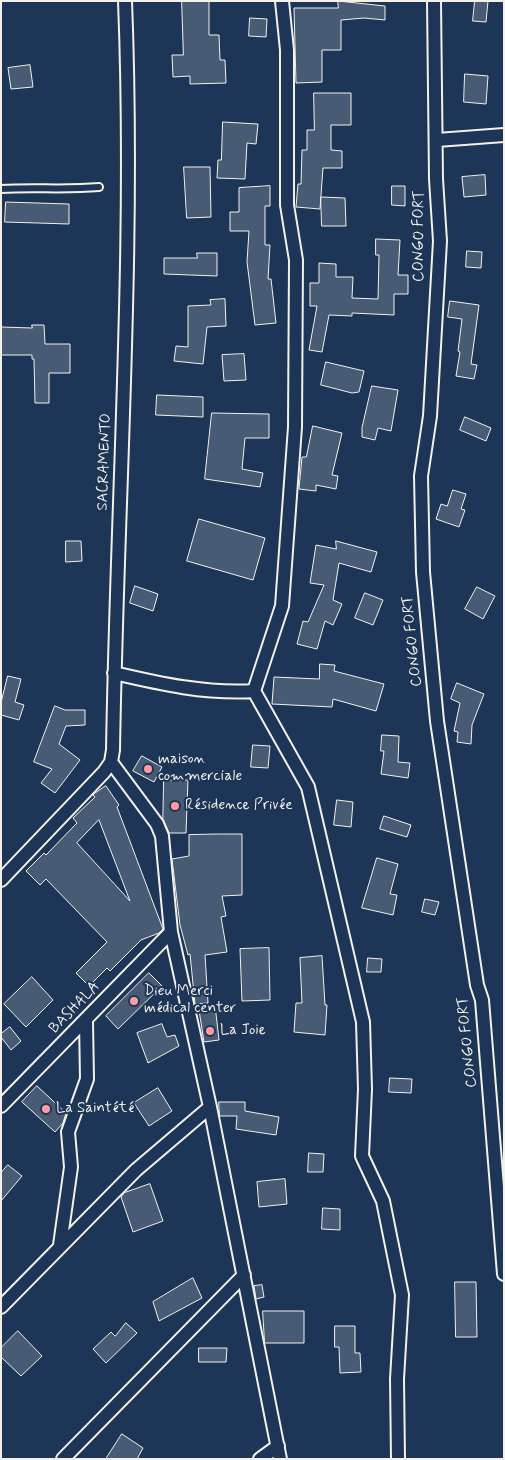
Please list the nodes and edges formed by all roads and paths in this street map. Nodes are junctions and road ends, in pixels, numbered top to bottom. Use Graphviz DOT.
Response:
graph roads {
  1 [pos="125,1"];
  2 [pos="282,1"];
  3 [pos="434,1"];
  4 [pos="504,135"];
  5 [pos="437,140"];
  6 [pos="99,187"];
  7 [pos="1,189"];
  8 [pos="114,673"];
  9 [pos="254,691"];
  10 [pos="111,762"];
  11 [pos="1,880"];
  12 [pos="171,932"];
  13 [pos="86,1021"];
  14 [pos="1,1106"];
  15 [pos="210,1107"];
  16 [pos="60,1245"];
  17 [pos="504,1274"];
  18 [pos="244,1276"];
  19 [pos="1,1307"];
  20 [pos="278,1446"];
  21 [pos="63,1459"];
  22 [pos="260,1459"];
  23 [pos="280,1459"];
  24 [pos="398,1459"];
  1 -- 8 [label="street, SACRAMENTO"];
  2 -- 9 [label="street"];
  3 -- 5 [label="street, CONGO FORT"];
  4 -- 5 [label="street"];
  5 -- 17 [label="street, CONGO FORT"];
  6 -- 7 [label="lane"];
  8 -- 9 [label="street"];
  8 -- 10 [label="street, SACRAMENTO"];
  9 -- 24 [label="street"];
  10 -- 11 [label="street"];
  10 -- 12 [label="street"];
  12 -- 13 [label="street, BASHALA"];
  12 -- 15 [label="street"];
  13 -- 14 [label="street, BASHALA"];
  13 -- 16 [label="street"];
  15 -- 16 [label="street"];
  15 -- 18 [label="street"];
  16 -- 19 [label="street"];
  18 -- 20 [label="street"];
  18 -- 21 [label="street"];
  20 -- 22 [label="street"];
  20 -- 23 [label="street"];
}
